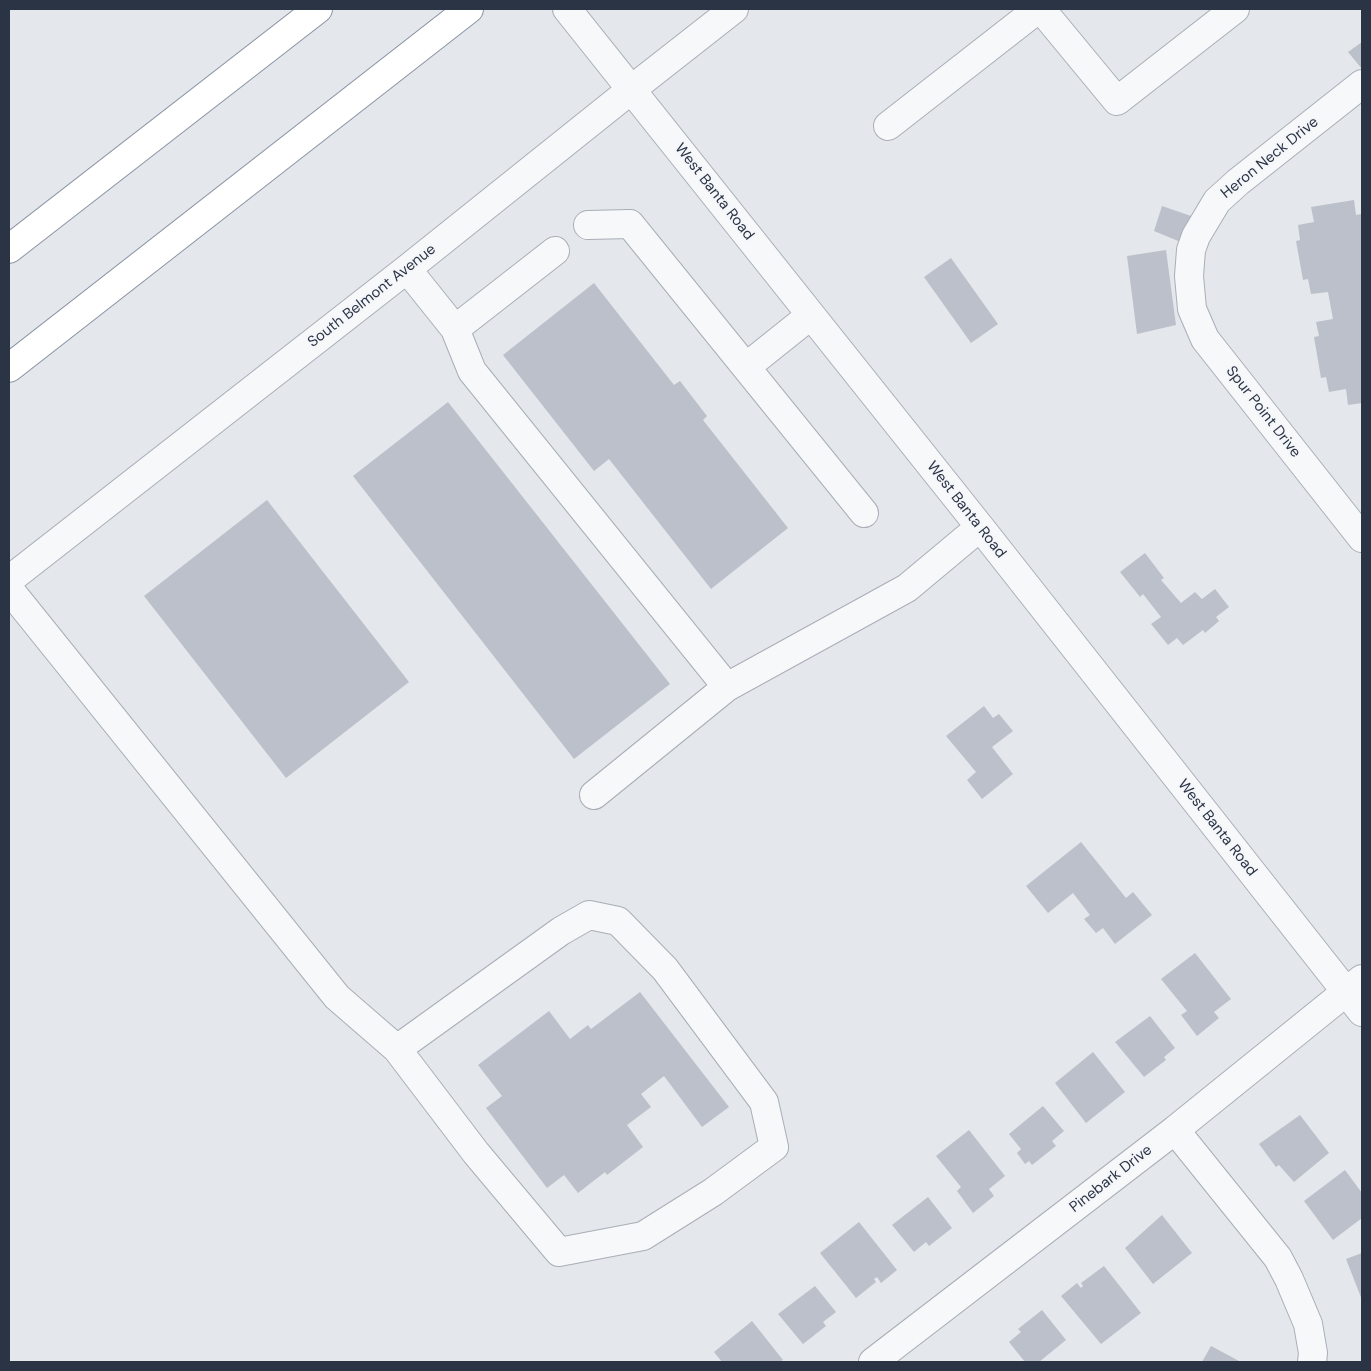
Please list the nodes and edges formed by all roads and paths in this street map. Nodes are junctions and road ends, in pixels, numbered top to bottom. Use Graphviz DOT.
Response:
graph roads {
  1 [pos="318,9"];
  2 [pos="469,9"];
  3 [pos="567,9"];
  4 [pos="734,9"];
  5 [pos="1040,9"];
  6 [pos="1235,9"];
  7 [pos="1362,84"];
  8 [pos="632,88"];
  9 [pos="888,126"];
  10 [pos="588,225"];
  11 [pos="9,249"];
  12 [pos="555,251"];
  13 [pos="407,269"];
  14 [pos="1189,276"];
  15 [pos="811,315"];
  16 [pos="456,329"];
  17 [pos="746,367"];
  18 [pos="9,368"];
  19 [pos="864,513"];
  20 [pos="980,527"];
  21 [pos="1362,538"];
  22 [pos="9,580"];
  23 [pos="9,589"];
  24 [pos="727,687"];
  25 [pos="594,795"];
  26 [pos="1357,994"];
  27 [pos="397,1049"];
  28 [pos="1175,1130"];
  29 [pos="873,1362"];
  30 [pos="1312,1362"];
  1 -- 11 [label="highway"];
  2 -- 18 [label="highway"];
  3 -- 8 [label="street, West Banta Road"];
  4 -- 8 [label="street, South Belmont Avenue"];
  5 -- 6 [label="street"];
  5 -- 9 [label="street"];
  7 -- 14 [label="street, Heron Neck Drive"];
  8 -- 13 [label="street, South Belmont Avenue"];
  8 -- 15 [label="street, West Banta Road"];
  10 -- 17 [label="street"];
  12 -- 16 [label="street"];
  13 -- 16 [label="street"];
  13 -- 22 [label="street, South Belmont Avenue"];
  14 -- 21 [label="street, Spur Point Drive"];
  15 -- 17 [label="street"];
  15 -- 20 [label="street, West Banta Road"];
  16 -- 24 [label="street"];
  17 -- 19 [label="street"];
  20 -- 24 [label="street"];
  20 -- 26 [label="street, West Banta Road"];
  23 -- 27 [label="street"];
  24 -- 25 [label="street"];
  26 -- 28 [label="street, Pinebark Drive"];
  27 -- 27 [label="street"];
  28 -- 29 [label="street, Pinebark Drive"];
  28 -- 30 [label="street"];
}
